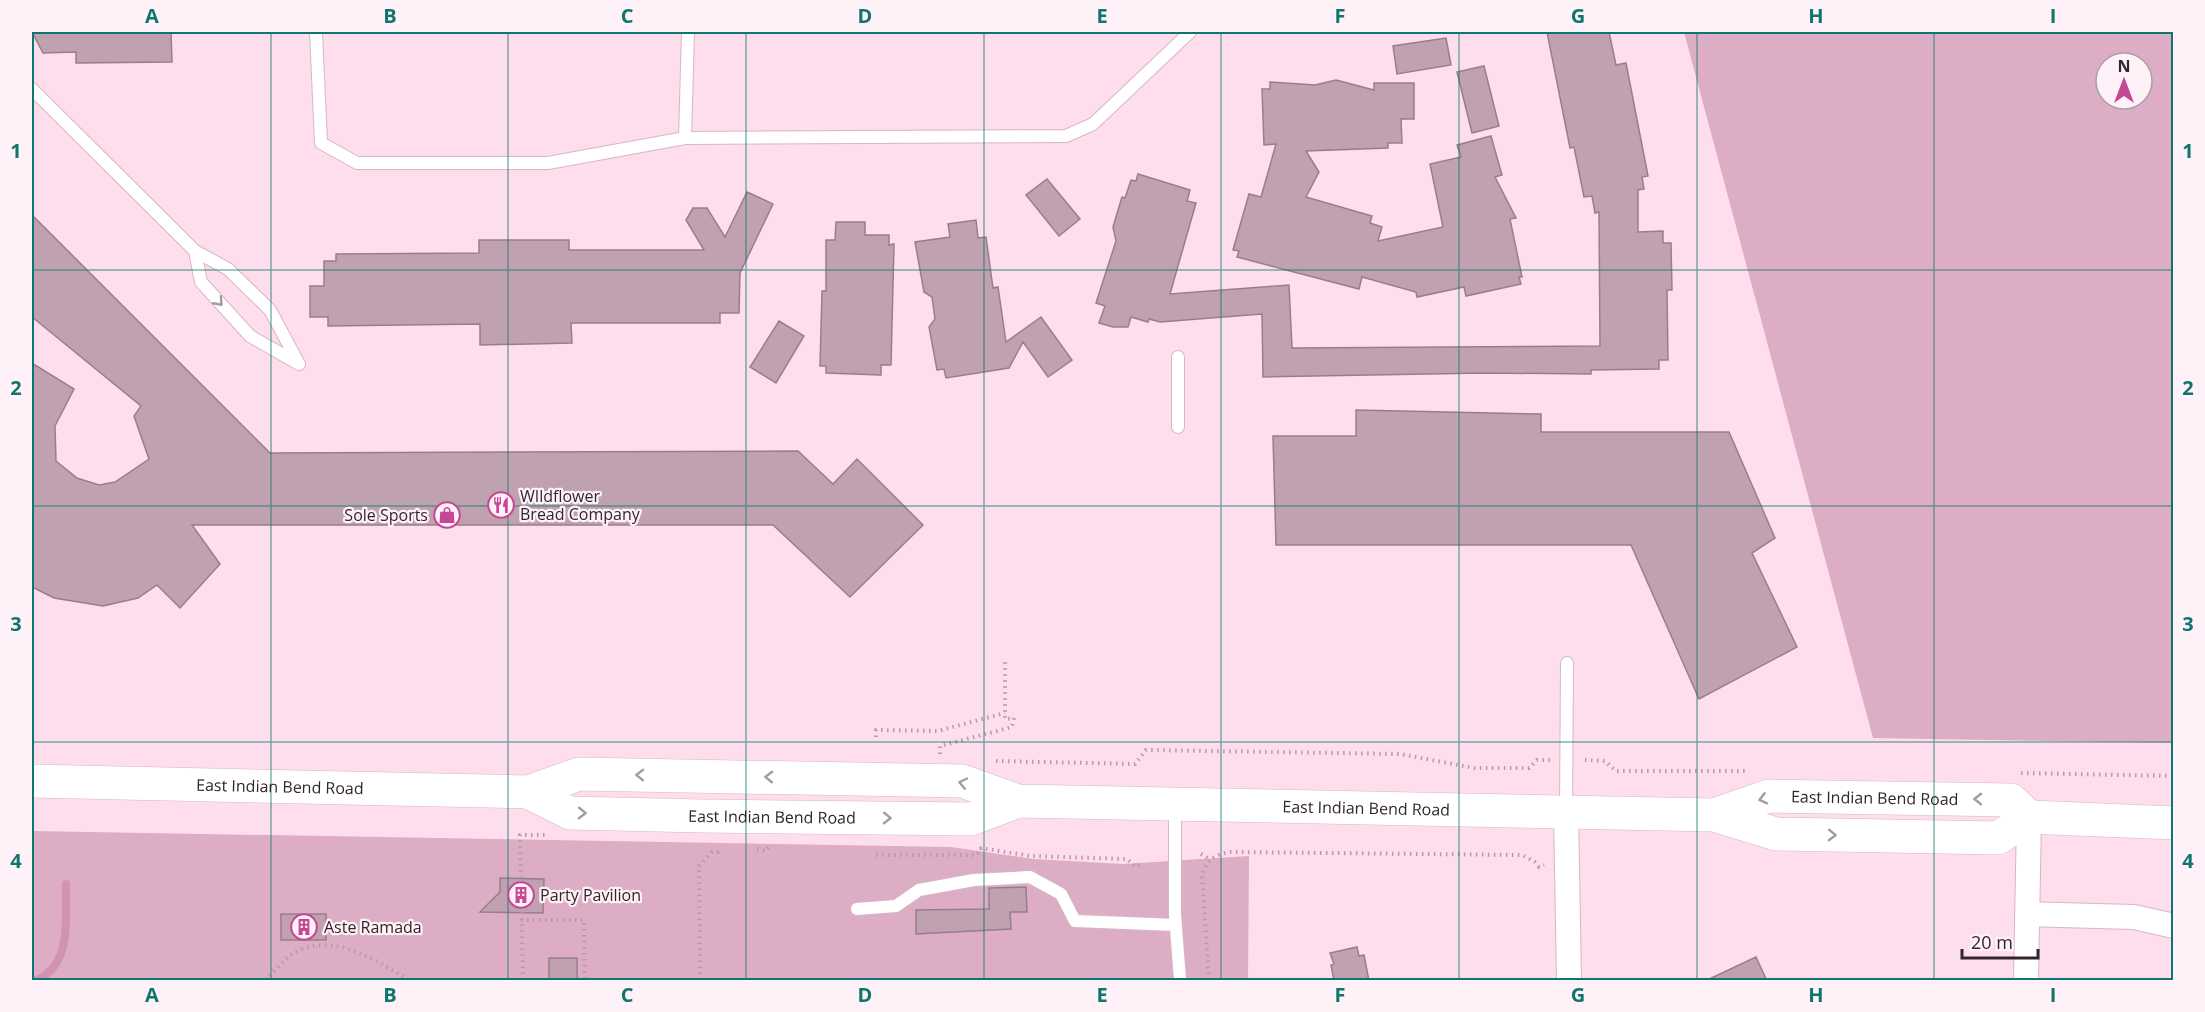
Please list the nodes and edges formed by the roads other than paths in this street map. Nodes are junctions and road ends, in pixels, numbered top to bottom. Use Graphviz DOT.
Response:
graph roads {
  1 [pos="316,32"];
  2 [pos="688,32"];
  3 [pos="1190,32"];
  4 [pos="32,89"];
  5 [pos="685,138"];
  6 [pos="195,251"];
  7 [pos="1178,357"];
  8 [pos="1178,428"];
  9 [pos="1567,663"];
  10 [pos="32,781"];
  11 [pos="1175,804"];
  12 [pos="1566,812"];
  13 [pos="2029,817"];
  14 [pos="2174,823"];
  15 [pos="857,909"];
  16 [pos="2027,914"];
  17 [pos="1176,925"];
  18 [pos="2174,926"];
  19 [pos="1180,981"];
  20 [pos="1569,981"];
  21 [pos="2026,981"];
  1 -- 5 [label="lane"];
  2 -- 5 [label="lane"];
  3 -- 5 [label="lane"];
  4 -- 6 [label="lane"];
  6 -- 6 [label="lane, one-way"];
  7 -- 8 [label="lane"];
  9 -- 12 [label="lane"];
  10 -- 11 [label="main road, East Indian Bend Road"];
  11 -- 12 [label="main road, East Indian Bend Road"];
  11 -- 17 [label="lane"];
  12 -- 13 [label="main road, East Indian Bend Road"];
  12 -- 20 [label="street"];
  13 -- 14 [label="main road"];
  13 -- 16 [label="street"];
  15 -- 17 [label="lane"];
  16 -- 18 [label="street"];
  16 -- 21 [label="street"];
  17 -- 19 [label="lane"];
}
